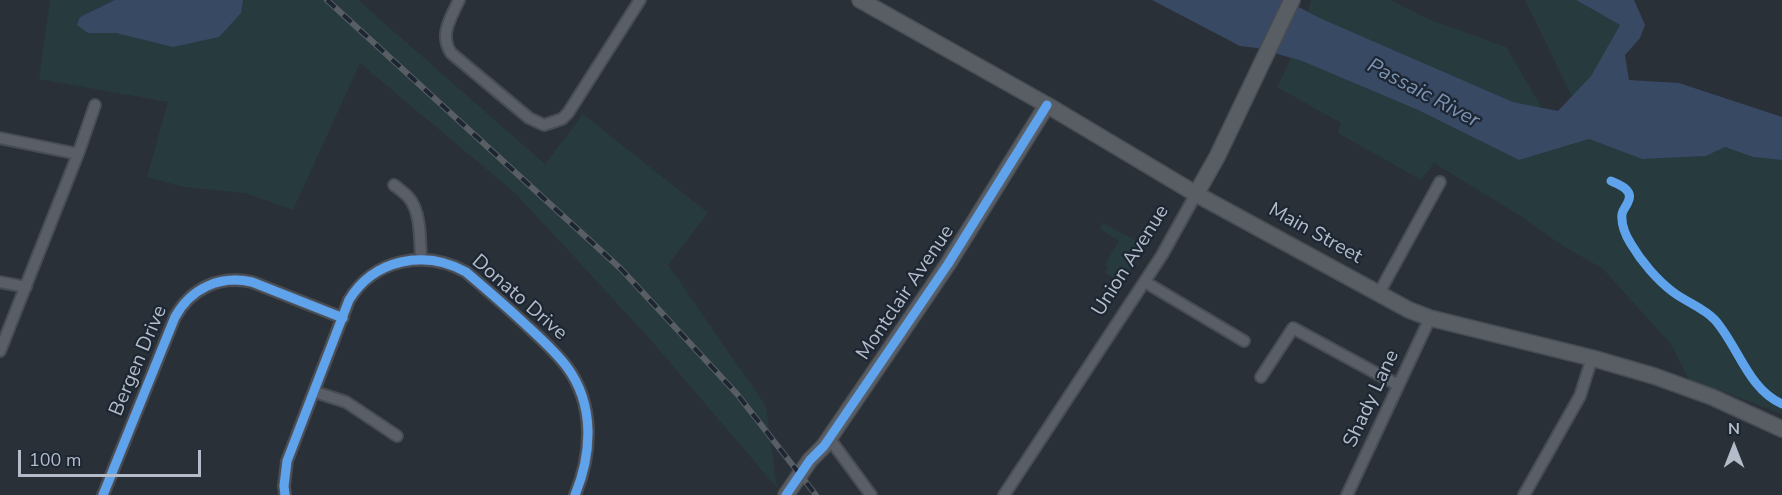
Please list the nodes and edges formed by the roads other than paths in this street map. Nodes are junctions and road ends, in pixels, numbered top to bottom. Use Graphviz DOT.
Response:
graph roads {
  1 [pos="459,0"];
  2 [pos="640,0"];
  3 [pos="861,0"];
  4 [pos="1292,0"];
  5 [pos="96,105"];
  6 [pos="1047,105"];
  7 [pos="0,138"];
  8 [pos="78,154"];
  9 [pos="1440,182"];
  10 [pos="394,185"];
  11 [pos="1196,194"];
  12 [pos="421,259"];
  13 [pos="0,282"];
  14 [pos="1145,282"];
  15 [pos="26,287"];
  16 [pos="1379,293"];
  17 [pos="343,318"];
  18 [pos="1430,318"];
  19 [pos="1244,341"];
  20 [pos="0,351"];
  21 [pos="1592,358"];
  22 [pos="1262,377"];
  23 [pos="1398,385"];
  24 [pos="315,392"];
  25 [pos="1782,429"];
  26 [pos="397,436"];
  27 [pos="829,438"];
  28 [pos="103,495"];
  29 [pos="285,495"];
  30 [pos="575,495"];
  31 [pos="786,495"];
  32 [pos="871,495"];
  33 [pos="1004,495"];
  34 [pos="1347,495"];
  35 [pos="1524,495"];
  1 -- 2 [label="street"];
  3 -- 6 [label="main road, Main Street"];
  4 -- 11 [label="main road, Union Avenue"];
  5 -- 8 [label="street"];
  6 -- 11 [label="main road, Main Street"];
  6 -- 27 [label="main road, Montclair Avenue"];
  7 -- 8 [label="street"];
  8 -- 15 [label="street"];
  9 -- 16 [label="street"];
  10 -- 12 [label="street"];
  11 -- 14 [label="street, Union Avenue"];
  11 -- 16 [label="main road, Main Street"];
  12 -- 17 [label="street, Donato Drive"];
  12 -- 30 [label="street, Donato Drive"];
  13 -- 15 [label="street"];
  14 -- 19 [label="street"];
  14 -- 33 [label="street, Union Avenue"];
  15 -- 20 [label="street"];
  16 -- 18 [label="main road, Main Street"];
  17 -- 24 [label="street, Donato Drive"];
  17 -- 28 [label="street, Bergen Drive"];
  18 -- 21 [label="main road, Main Street"];
  18 -- 23 [label="street, Shady Lane"];
  21 -- 25 [label="main road, Main Street"];
  21 -- 35 [label="street"];
  22 -- 23 [label="street"];
  23 -- 34 [label="street, Shady Lane"];
  24 -- 26 [label="street"];
  24 -- 29 [label="street, Donato Drive"];
  27 -- 31 [label="main road, Montclair Avenue"];
  27 -- 32 [label="street"];
}
